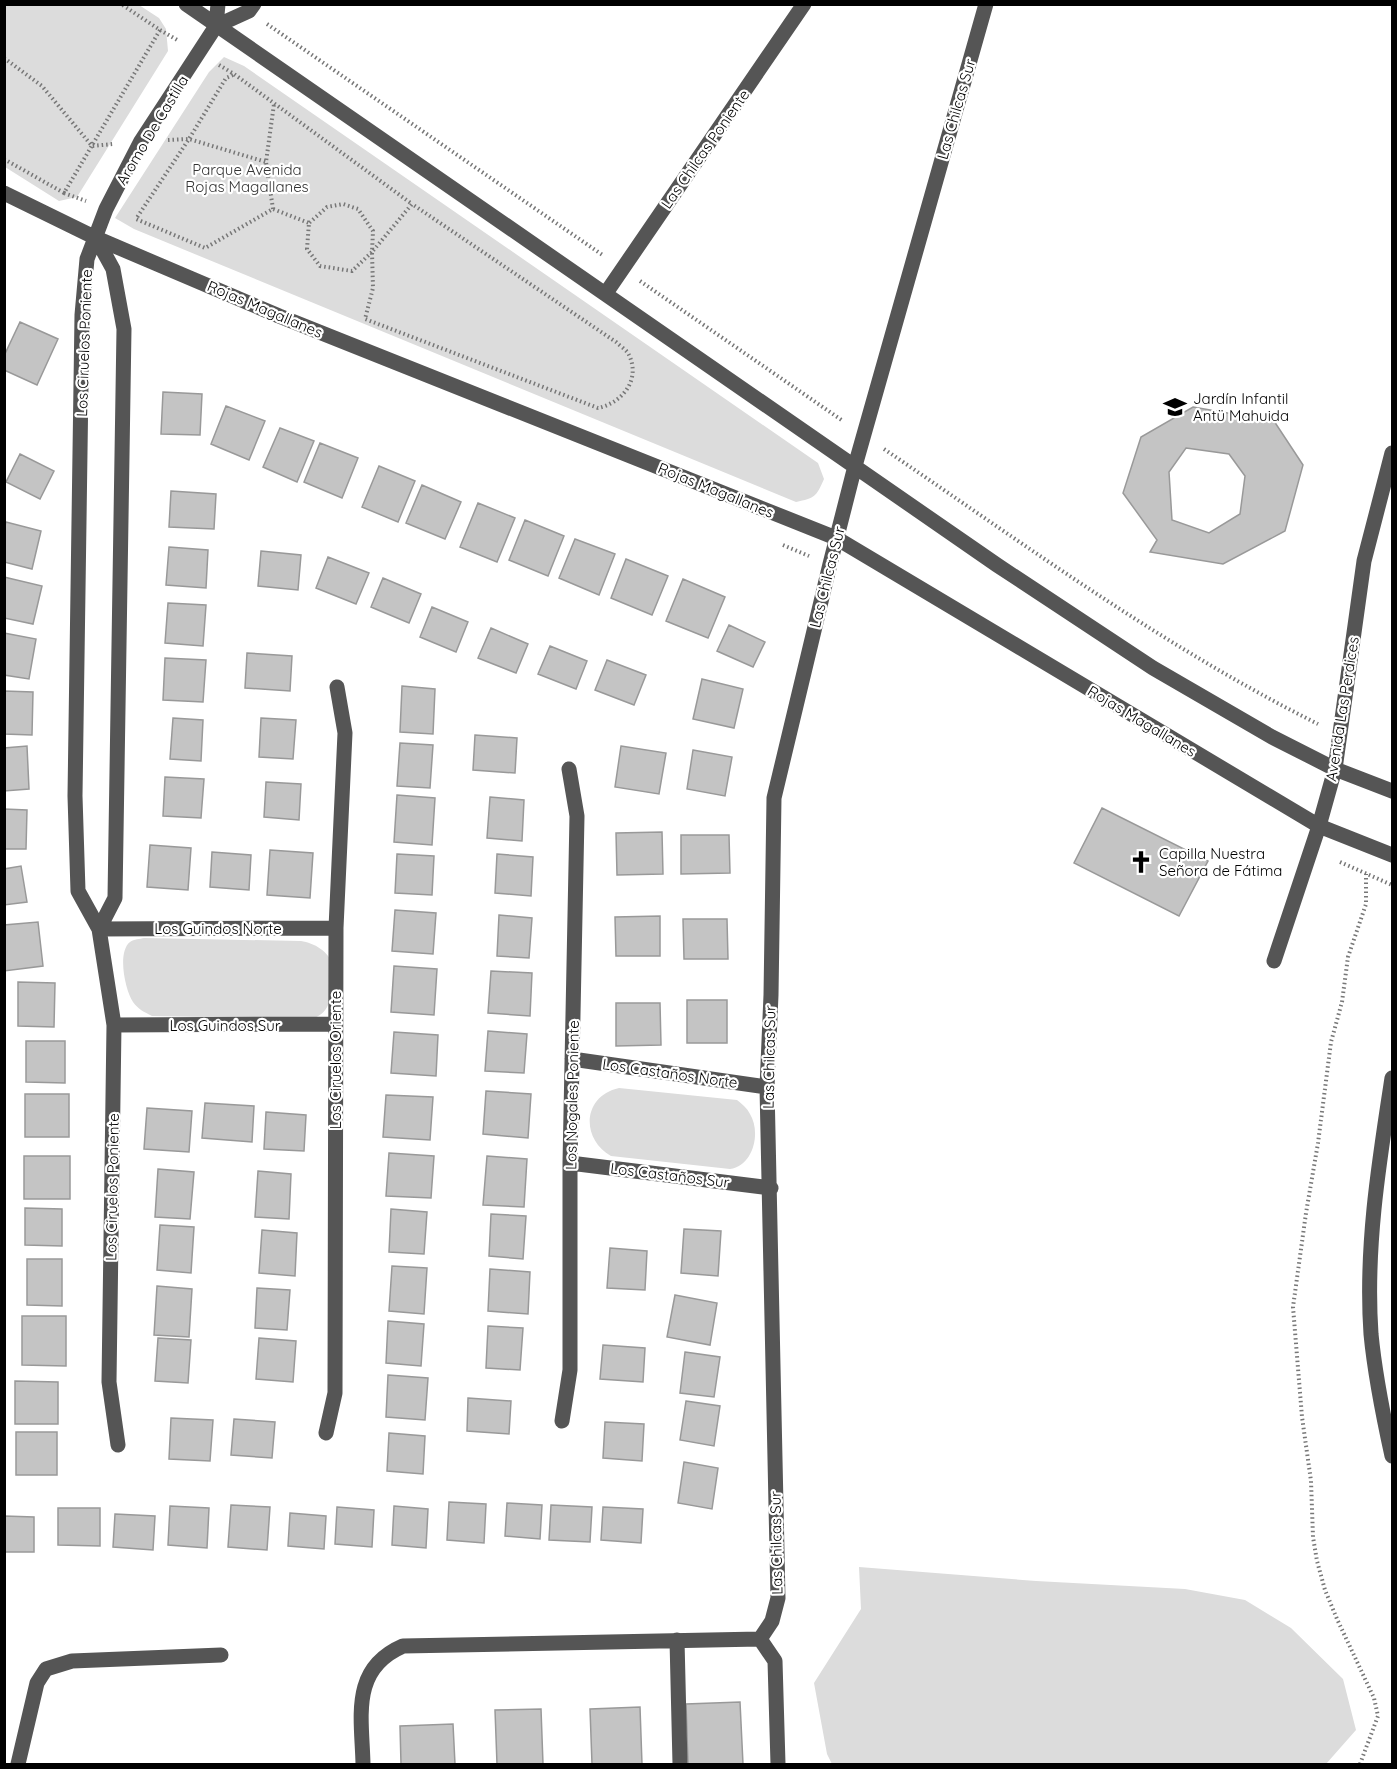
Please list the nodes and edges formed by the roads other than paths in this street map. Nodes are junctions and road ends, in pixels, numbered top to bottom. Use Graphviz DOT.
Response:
graph roads {
  1 [pos="186,4"];
  2 [pos="218,4"];
  3 [pos="804,4"];
  4 [pos="986,4"];
  5 [pos="251,8"];
  6 [pos="216,26"];
  7 [pos="4,194"];
  8 [pos="96,238"];
  9 [pos="606,293"];
  10 [pos="1392,453"];
  11 [pos="855,466"];
  12 [pos="836,538"];
  13 [pos="337,687"];
  14 [pos="569,769"];
  15 [pos="1335,769"];
  16 [pos="1392,791"];
  17 [pos="1319,826"];
  18 [pos="1392,855"];
  19 [pos="336,928"];
  20 [pos="99,929"];
  21 [pos="1274,961"];
  22 [pos="335,1024"];
  23 [pos="114,1025"];
  24 [pos="572,1059"];
  25 [pos="1392,1078"];
  26 [pos="767,1086"];
  27 [pos="570,1163"];
  28 [pos="771,1188"];
  29 [pos="562,1421"];
  30 [pos="326,1433"];
  31 [pos="118,1445"];
  32 [pos="1392,1456"];
  33 [pos="760,1639"];
  34 [pos="677,1640"];
  35 [pos="221,1655"];
  36 [pos="18,1764"];
  37 [pos="363,1764"];
  38 [pos="680,1764"];
  39 [pos="778,1764"];
  1 -- 6 [label="street"];
  2 -- 6 [label="street, Aromo De Castilla"];
  3 -- 9 [label="street, Las Chilcas Poniente"];
  4 -- 11 [label="street, Las Chilcas Sur"];
  5 -- 6 [label="street"];
  6 -- 8 [label="street, Aromo De Castilla"];
  6 -- 9 [label="street"];
  7 -- 8 [label="street, Rojas Magallanes"];
  8 -- 12 [label="street, Rojas Magallanes"];
  8 -- 20 [label="street, Los Ciruelos Poniente"];
  8 -- 20 [label="street, Los Ciruelos Poniente"];
  9 -- 11 [label="street"];
  10 -- 15 [label="street, Avenida Las Perdices"];
  11 -- 12 [label="street, Las Chilcas Sur"];
  11 -- 15 [label="street"];
  12 -- 17 [label="street, Rojas Magallanes"];
  12 -- 26 [label="street, Las Chilcas Sur"];
  13 -- 19 [label="street, Los Ciruelos Oriente"];
  14 -- 24 [label="street, Los Nogales Poniente"];
  15 -- 16 [label="street"];
  15 -- 17 [label="street, Avenida Las Perdices"];
  17 -- 18 [label="street, Rojas Magallanes"];
  17 -- 21 [label="street, Avenida Las Perdices"];
  19 -- 20 [label="street, Los Guindos Norte"];
  19 -- 22 [label="street, Los Ciruelos Oriente"];
  20 -- 23 [label="street, Los Ciruelos Poniente"];
  22 -- 23 [label="street, Los Guindos Sur"];
  22 -- 30 [label="street, Los Ciruelos Oriente"];
  23 -- 31 [label="street, Los Ciruelos Poniente"];
  24 -- 26 [label="street, Los Castaños Norte"];
  24 -- 27 [label="street, Los Nogales Poniente"];
  25 -- 32 [label="street"];
  26 -- 28 [label="street, Las Chilcas Sur"];
  27 -- 28 [label="street, Los Castaños Sur"];
  27 -- 29 [label="street, Los Nogales Poniente"];
  28 -- 33 [label="street, Las Chilcas Sur"];
  33 -- 34 [label="street"];
  33 -- 39 [label="street"];
  34 -- 37 [label="street"];
  34 -- 38 [label="street"];
  35 -- 36 [label="street"];
}
